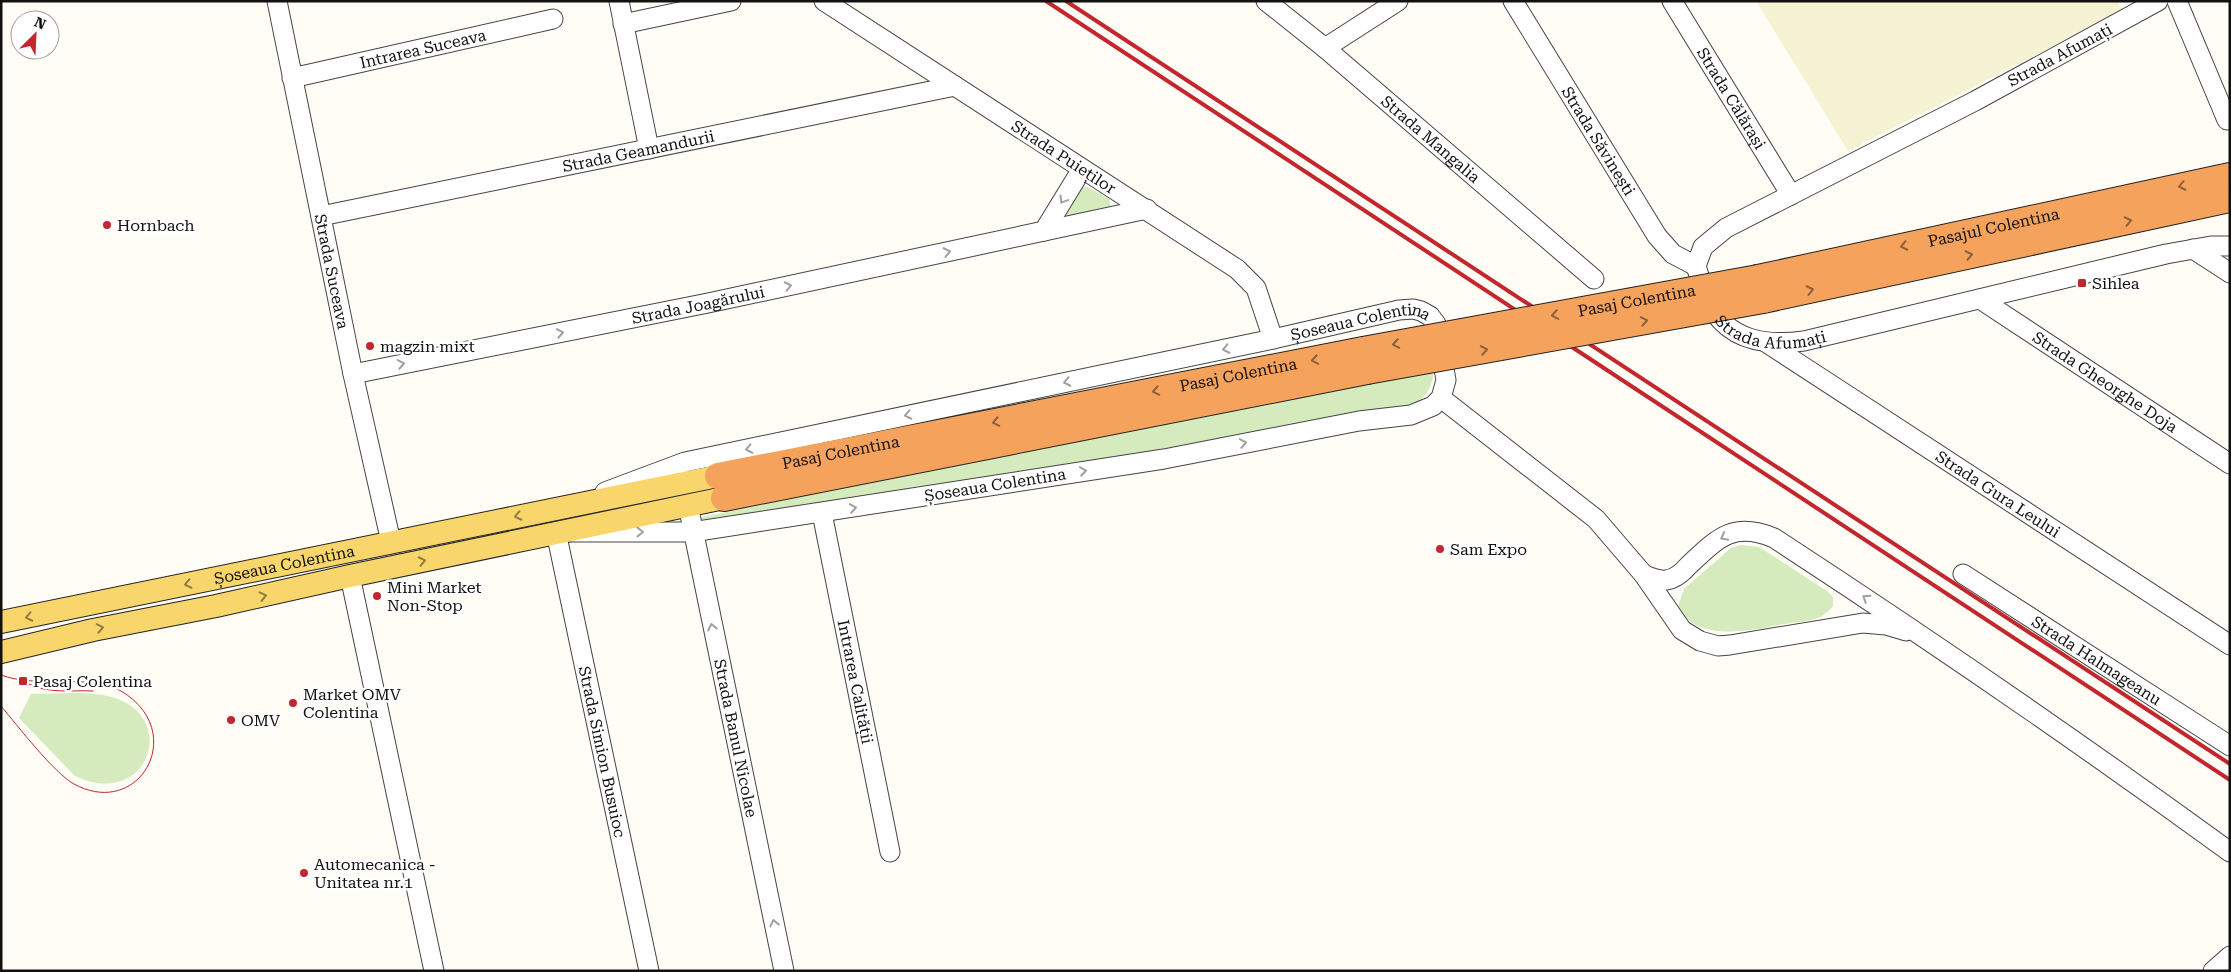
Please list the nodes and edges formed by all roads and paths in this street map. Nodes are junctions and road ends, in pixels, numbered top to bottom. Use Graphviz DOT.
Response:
graph roads {
  1 [pos="277,1"];
  2 [pos="619,1"];
  3 [pos="730,1"];
  4 [pos="824,1"];
  5 [pos="1266,1"];
  6 [pos="1398,1"];
  7 [pos="1513,1"];
  8 [pos="1672,1"];
  9 [pos="2158,1"];
  10 [pos="2177,1"];
  11 [pos="553,19"];
  12 [pos="623,24"];
  13 [pos="1326,48"];
  14 [pos="292,78"];
  15 [pos="955,86"];
  16 [pos="2227,120"];
  17 [pos="649,149"];
  18 [pos="1082,169"];
  19 [pos="2230,176"];
  20 [pos="1791,195"];
  21 [pos="2230,199"];
  22 [pos="1147,209"];
  23 [pos="321,216"];
  24 [pos="1044,231"];
  25 [pos="2230,246"];
  26 [pos="2193,249"];
  27 [pos="1696,266"];
  28 [pos="2230,273"];
  29 [pos="1594,280"];
  30 [pos="1760,289"];
  31 [pos="1980,299"];
  32 [pos="1273,339"];
  33 [pos="1767,344"];
  34 [pos="353,374"];
  35 [pos="1441,398"];
  36 [pos="2230,464"];
  37 [pos="721,487"];
  38 [pos="688,505"];
  39 [pos="566,506"];
  40 [pos="822,513"];
  41 [pos="556,532"];
  42 [pos="692,532"];
  43 [pos="391,542"];
  44 [pos="1963,574"];
  45 [pos="1644,575"];
  46 [pos="350,576"];
  47 [pos="1,622"];
  48 [pos="1936,644"];
  49 [pos="2230,645"];
  50 [pos="1,652"];
  51 [pos="2230,746"];
  52 [pos="890,852"];
  53 [pos="2230,852"];
  54 [pos="2230,956"];
  55 [pos="434,971"];
  56 [pos="649,971"];
  57 [pos="784,971"];
  58 [pos="2213,971"];
  1 -- 14 [label="street, Strada Suceava"];
  2 -- 12 [label="street"];
  3 -- 12 [label="street"];
  4 -- 15 [label="street, Strada Puieților"];
  5 -- 13 [label="street, Strada Mangalia"];
  6 -- 13 [label="street"];
  7 -- 27 [label="street, Strada Săvinești"];
  8 -- 20 [label="street, Strada Călărași"];
  9 -- 20 [label="street, Strada Afumați"];
  10 -- 16 [label="street"];
  11 -- 14 [label="street, Intrarea Suceava"];
  12 -- 17 [label="street"];
  13 -- 29 [label="street, Strada Mangalia"];
  14 -- 23 [label="street, Strada Suceava"];
  15 -- 17 [label="street, Strada Geamandurii"];
  15 -- 18 [label="street, Strada Puieților"];
  17 -- 23 [label="street, Strada Geamandurii"];
  18 -- 22 [label="street, Strada Puieților"];
  18 -- 24 [label="street, one-way"];
  19 -- 30 [label="highway, Pasajul Colentina, one-way"];
  20 -- 27 [label="street, Strada Afumați"];
  30 -- 21 [label="highway, Pasajul Colentina, one-way"];
  22 -- 24 [label="street, Strada Joagărului"];
  22 -- 32 [label="street, Strada Puieților"];
  23 -- 34 [label="street, Strada Suceava"];
  34 -- 24 [label="street, Strada Joagărului, one-way"];
  25 -- 26 [label="street, Strada Afumați"];
  26 -- 28 [label="street"];
  26 -- 31 [label="street, Strada Afumați"];
  27 -- 33 [label="street, Strada Afumați"];
  30 -- 37 [label="highway, Pasaj Colentina, bridge"];
  31 -- 33 [label="street, Strada Afumați"];
  31 -- 36 [label="street, Strada Gheorghe Doja"];
  32 -- 35 [label="street, Șoseaua Colentina"];
  32 -- 39 [label="street, Șoseaua Colentina, one-way"];
  33 -- 49 [label="street, Strada Gura Leului"];
  34 -- 43 [label="street, Strada Suceava"];
  40 -- 35 [label="street, Șoseaua Colentina, one-way"];
  35 -- 45 [label="street"];
  37 -- 38 [label="main road, Șoseaua Colentina"];
  37 -- 39 [label="main road, Șoseaua Colentina"];
  38 -- 41 [label="main road, Șoseaua Colentina"];
  38 -- 42 [label="street, Strada Banul Nicolae"];
  39 -- 43 [label="main road, Șoseaua Colentina, one-way"];
  40 -- 42 [label="street, Șoseaua Colentina"];
  40 -- 52 [label="street, Intrarea Calității"];
  41 -- 42 [label="street, Șoseaua Colentina, one-way"];
  46 -- 41 [label="main road, Șoseaua Colentina, one-way"];
  41 -- 56 [label="street, Strada Simion Busuioc"];
  57 -- 42 [label="street, Strada Banul Nicolae, one-way"];
  43 -- 47 [label="main road, Șoseaua Colentina, one-way"];
  44 -- 51 [label="street, Strada Halmageanu"];
  45 -- 48 [label="street"];
  48 -- 45 [label="street, one-way"];
  50 -- 46 [label="main road, Șoseaua Colentina, one-way"];
  46 -- 55 [label="street"];
  48 -- 53 [label="street"];
  54 -- 58 [label="street"];
}
